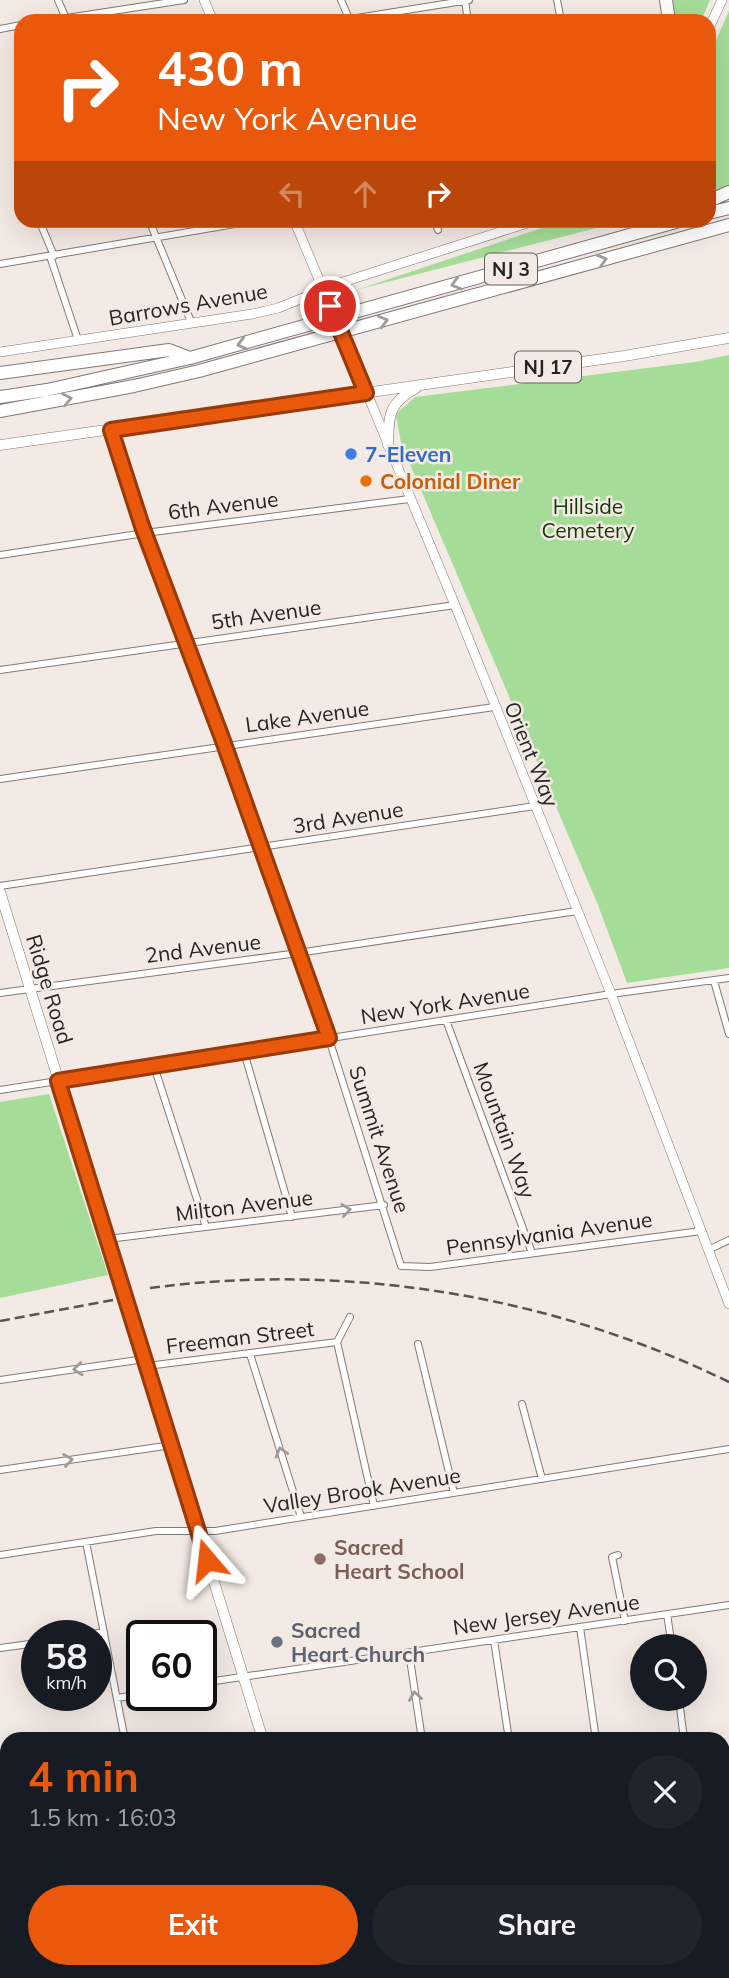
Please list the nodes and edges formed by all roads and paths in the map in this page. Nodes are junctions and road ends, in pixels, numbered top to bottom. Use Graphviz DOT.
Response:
graph roads {
  1 [pos="184,0"];
  2 [pos="467,0"];
  3 [pos="97,14"];
  4 [pos="384,14"];
  5 [pos="729,225"];
  6 [pos="42,228"];
  7 [pos="152,228"];
  8 [pos="216,228"];
  9 [pos="297,228"];
  10 [pos="512,228"];
  11 [pos="648,228"];
  12 [pos="156,239"];
  13 [pos="52,256"];
  14 [pos="0,264"];
  15 [pos="324,289"];
  16 [pos="192,324"];
  17 [pos="729,338"];
  18 [pos="78,340"];
  19 [pos="0,352"];
  20 [pos="190,358"];
  21 [pos="0,373"];
  22 [pos="421,385"];
  23 [pos="366,393"];
  24 [pos="0,397"];
  25 [pos="0,411"];
  26 [pos="111,430"];
  27 [pos="0,445"];
  28 [pos="387,445"];
  29 [pos="409,499"];
  30 [pos="145,533"];
  31 [pos="0,555"];
  32 [pos="455,605"];
  33 [pos="186,643"];
  34 [pos="0,670"];
  35 [pos="494,707"];
  36 [pos="225,746"];
  37 [pos="0,779"];
  38 [pos="535,806"];
  39 [pos="261,848"];
  40 [pos="0,886"];
  41 [pos="0,892"];
  42 [pos="577,911"];
  43 [pos="298,953"];
  44 [pos="729,978"];
  45 [pos="714,981"];
  46 [pos="31,988"];
  47 [pos="0,993"];
  48 [pos="611,994"];
  49 [pos="446,1020"];
  50 [pos="729,1034"];
  51 [pos="329,1038"];
  52 [pos="244,1052"];
  53 [pos="153,1066"];
  54 [pos="58,1081"];
  55 [pos="0,1090"];
  56 [pos="384,1205"];
  57 [pos="292,1217"];
  58 [pos="206,1227"];
  59 [pos="701,1231"];
  60 [pos="108,1239"];
  61 [pos="729,1240"];
  62 [pos="708,1250"];
  63 [pos="532,1253"];
  64 [pos="401,1266"];
  65 [pos="729,1304"];
  66 [pos="350,1317"];
  67 [pos="337,1342"];
  68 [pos="418,1344"];
  69 [pos="250,1354"];
  70 [pos="146,1362"];
  71 [pos="0,1380"];
  72 [pos="522,1404"];
  73 [pos="172,1444"];
  74 [pos="729,1449"];
  75 [pos="0,1470"];
  76 [pos="542,1479"];
  77 [pos="454,1493"];
  78 [pos="374,1506"];
  79 [pos="301,1517"];
  80 [pos="199,1533"];
  81 [pos="86,1542"];
  82 [pos="0,1555"];
  83 [pos="618,1555"];
  84 [pos="729,1605"];
  85 [pos="667,1614"];
  86 [pos="102,1620"];
  87 [pos="625,1621"];
  88 [pos="580,1627"];
  89 [pos="670,1634"];
  90 [pos="494,1640"];
  91 [pos="21,1645"];
  92 [pos="0,1648"];
  93 [pos="409,1652"];
  94 [pos="112,1673"];
  95 [pos="243,1676"];
  96 [pos="217,1680"];
  97 [pos="126,1696"];
  98 [pos="117,1698"];
  99 [pos="680,1711"];
  100 [pos="123,1732"];
  101 [pos="260,1732"];
  102 [pos="421,1732"];
  103 [pos="508,1732"];
  104 [pos="595,1732"];
  105 [pos="683,1732"];
  1 -- 3 [label="street"];
  2 -- 4 [label="street"];
  25 -- 5 [label="highway, NJ 3, one-way"];
  6 -- 13 [label="street"];
  7 -- 12 [label="street"];
  8 -- 12 [label="street"];
  9 -- 15 [label="street, Orient Way"];
  10 -- 15 [label="street, Barrows Avenue"];
  11 -- 20 [label="highway, NJ 3, one-way"];
  12 -- 13 [label="street"];
  12 -- 16 [label="street"];
  13 -- 14 [label="street"];
  13 -- 18 [label="street"];
  15 -- 16 [label="street, Barrows Avenue"];
  15 -- 23 [label="street, Orient Way, bridge"];
  16 -- 18 [label="street, Barrows Avenue"];
  17 -- 22 [label="main road, NJ 17"];
  18 -- 19 [label="street, Barrows Avenue"];
  20 -- 21 [label="highway"];
  20 -- 24 [label="highway, NJ 3"];
  22 -- 23 [label="main road, NJ 17"];
  22 -- 28 [label="main road"];
  23 -- 26 [label="main road, NJ 17"];
  23 -- 28 [label="street, Orient Way"];
  26 -- 27 [label="main road, NJ 17"];
  26 -- 30 [label="street, Summit Avenue"];
  28 -- 29 [label="street, Orient Way"];
  29 -- 30 [label="street, 6th Avenue"];
  29 -- 32 [label="street, Orient Way"];
  30 -- 31 [label="street, 6th Avenue"];
  30 -- 33 [label="street, Summit Avenue"];
  32 -- 33 [label="street, 5th Avenue"];
  32 -- 35 [label="street, Orient Way"];
  33 -- 34 [label="street, 5th Avenue"];
  33 -- 36 [label="street, Summit Avenue"];
  35 -- 36 [label="street, Lake Avenue"];
  35 -- 38 [label="street, Orient Way"];
  36 -- 37 [label="street, Lake Avenue"];
  36 -- 39 [label="street, Summit Avenue"];
  38 -- 39 [label="street, 3rd Avenue"];
  38 -- 42 [label="street, Orient Way"];
  39 -- 40 [label="street, 3rd Avenue"];
  39 -- 43 [label="street, Summit Avenue"];
  41 -- 46 [label="main road, Ridge Road"];
  42 -- 43 [label="street, 2nd Avenue"];
  42 -- 48 [label="street, Orient Way"];
  43 -- 46 [label="street, 2nd Avenue"];
  43 -- 51 [label="street, Summit Avenue"];
  44 -- 45 [label="street, New York Avenue"];
  45 -- 48 [label="street, New York Avenue"];
  45 -- 50 [label="street"];
  46 -- 47 [label="street, 2nd Avenue"];
  46 -- 54 [label="main road, Ridge Road"];
  48 -- 49 [label="street, New York Avenue"];
  48 -- 59 [label="street, Orient Way"];
  49 -- 51 [label="street, New York Avenue"];
  49 -- 63 [label="street, Mountain Way"];
  51 -- 52 [label="street, New York Avenue"];
  51 -- 56 [label="street, Summit Avenue"];
  52 -- 53 [label="street, New York Avenue"];
  52 -- 57 [label="street"];
  53 -- 54 [label="street, New York Avenue"];
  53 -- 58 [label="street"];
  54 -- 55 [label="street, New York Avenue"];
  54 -- 60 [label="main road, Ridge Road"];
  57 -- 56 [label="street, Milton Avenue, one-way"];
  56 -- 64 [label="street, Summit Avenue"];
  57 -- 58 [label="street, Milton Avenue"];
  58 -- 60 [label="street, Milton Avenue"];
  59 -- 62 [label="street, Orient Way"];
  59 -- 63 [label="street, Pennsylvania Avenue"];
  60 -- 70 [label="main road, Ridge Road, bridge"];
  61 -- 62 [label="street"];
  62 -- 65 [label="street, Orient Way"];
  63 -- 64 [label="street, Pennsylvania Avenue"];
  66 -- 67 [label="street"];
  67 -- 69 [label="street, Freeman Street"];
  67 -- 78 [label="street"];
  68 -- 77 [label="street"];
  69 -- 70 [label="street, Freeman Street"];
  79 -- 69 [label="street, one-way"];
  70 -- 71 [label="street, Freeman Street, one-way"];
  70 -- 73 [label="main road, Ridge Road"];
  72 -- 76 [label="street"];
  75 -- 73 [label="street, one-way"];
  73 -- 80 [label="main road, Ridge Road"];
  74 -- 76 [label="street, Valley Brook Avenue"];
  76 -- 77 [label="street, Valley Brook Avenue"];
  77 -- 78 [label="street, Valley Brook Avenue"];
  78 -- 79 [label="street, Valley Brook Avenue"];
  79 -- 80 [label="street, Valley Brook Avenue"];
  80 -- 81 [label="street, Valley Brook Avenue"];
  80 -- 95 [label="main road, Ridge Road"];
  81 -- 82 [label="street, Valley Brook Avenue"];
  81 -- 86 [label="street"];
  83 -- 87 [label="street"];
  84 -- 85 [label="street, New Jersey Avenue"];
  85 -- 87 [label="street, New Jersey Avenue"];
  85 -- 89 [label="street"];
  87 -- 88 [label="street, New Jersey Avenue"];
  88 -- 90 [label="street, New Jersey Avenue"];
  88 -- 104 [label="street"];
  90 -- 93 [label="street, New Jersey Avenue"];
  90 -- 103 [label="street"];
  91 -- 92 [label="street"];
  93 -- 95 [label="street, New Jersey Avenue"];
  102 -- 93 [label="street, one-way"];
  94 -- 98 [label="street"];
  95 -- 96 [label="street, New Jersey Avenue"];
  95 -- 101 [label="main road, Ridge Road"];
  97 -- 98 [label="street"];
  98 -- 100 [label="street"];
  99 -- 105 [label="street"];
}
